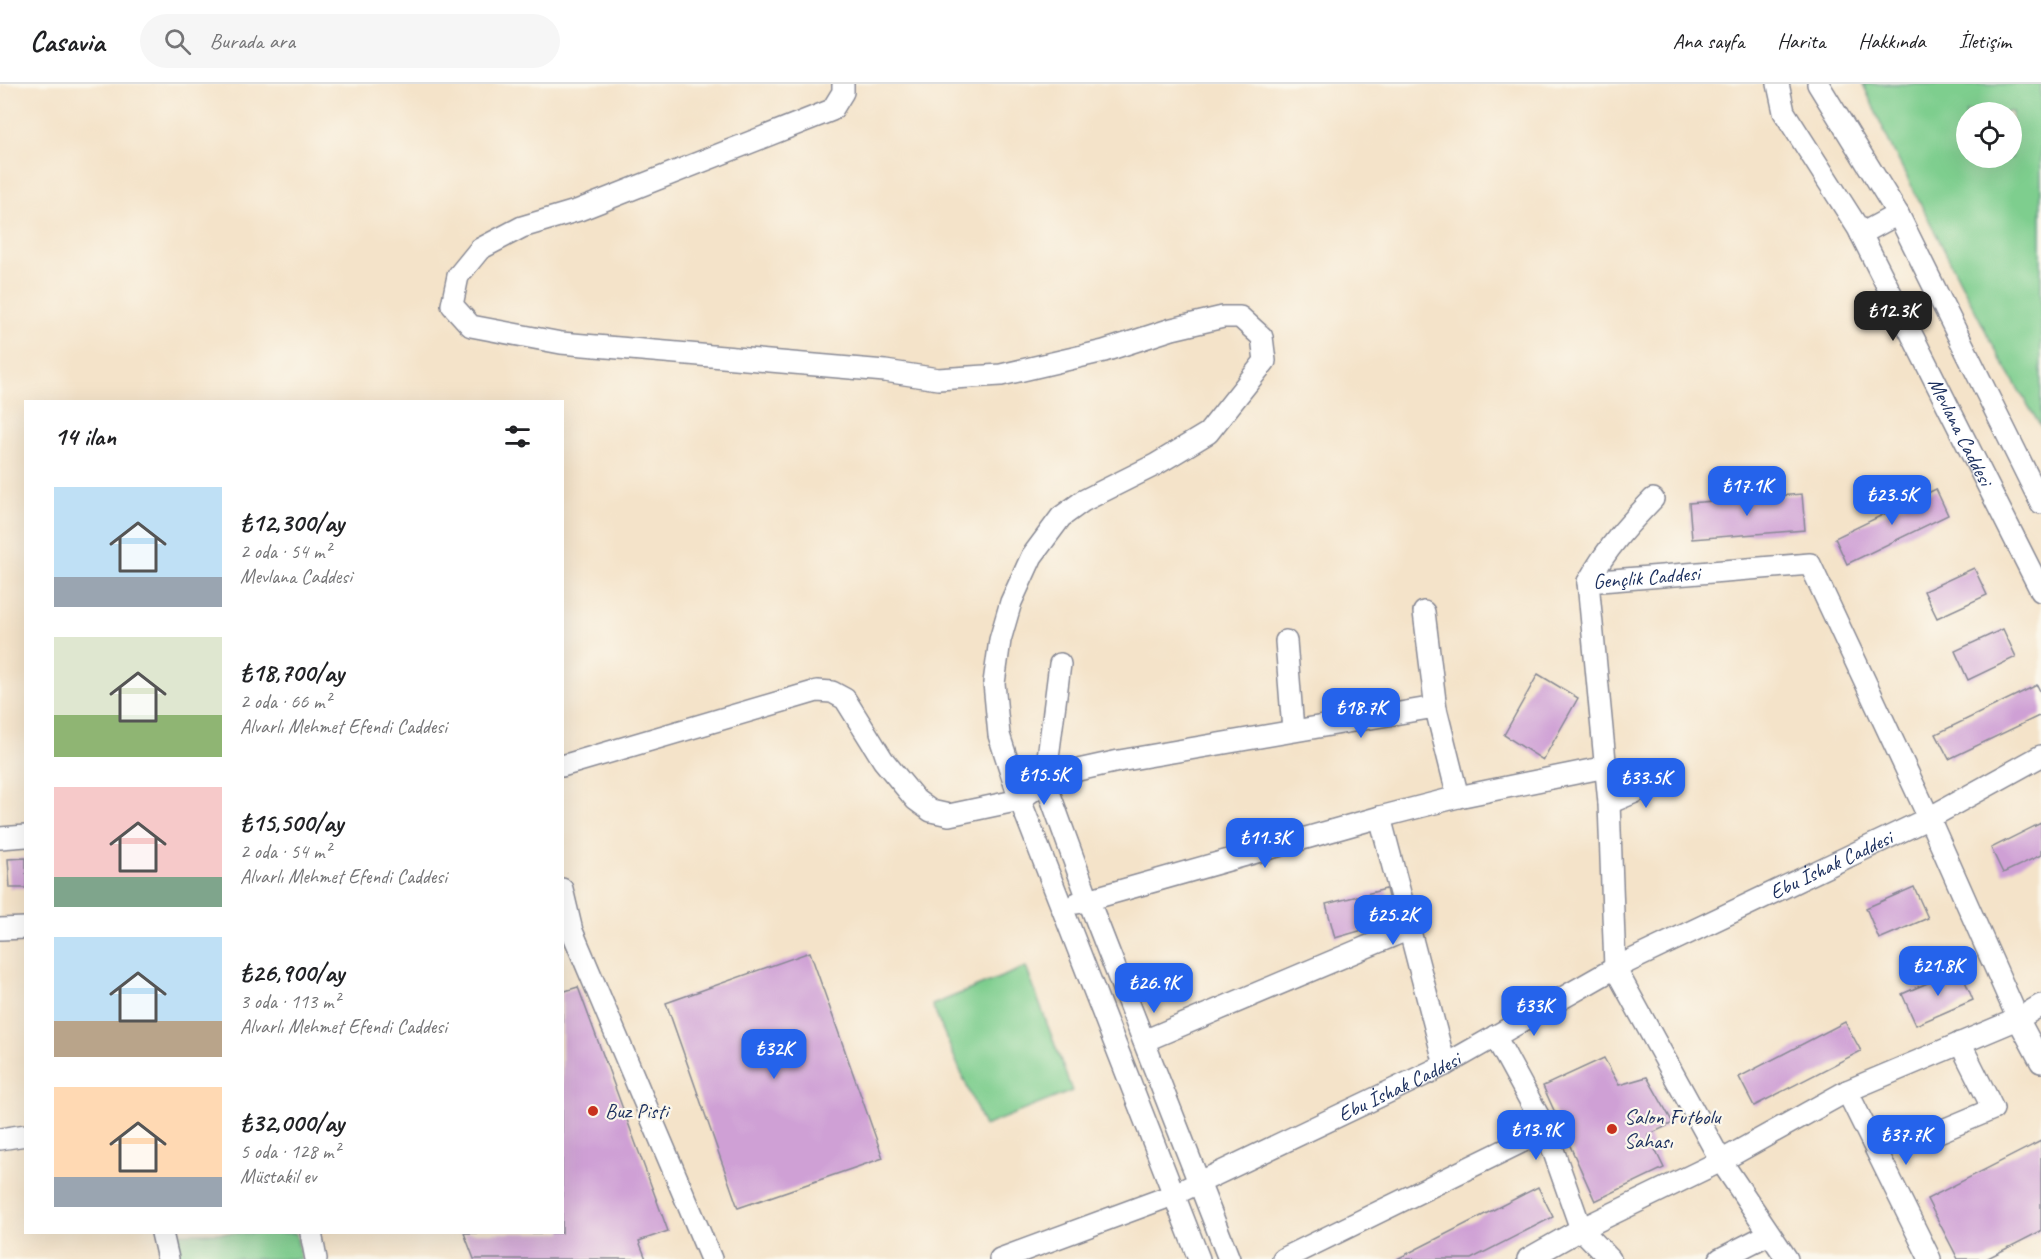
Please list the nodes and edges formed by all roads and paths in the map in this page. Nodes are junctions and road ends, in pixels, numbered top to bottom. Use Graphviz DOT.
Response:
graph roads {
  1 [pos="843,84"];
  2 [pos="1778,84"];
  3 [pos="1818,84"];
  4 [pos="1898,214"];
  5 [pos="1861,234"];
  6 [pos="1653,499"];
  7 [pos="2041,503"];
  8 [pos="1588,582"];
  9 [pos="2041,591"];
  10 [pos="1424,612"];
  11 [pos="1286,641"];
  12 [pos="1060,664"];
  13 [pos="1436,709"];
  14 [pos="1293,730"];
  15 [pos="2041,756"];
  16 [pos="564,765"];
  17 [pos="1606,768"];
  18 [pos="1668,778"];
  19 [pos="1045,781"];
  20 [pos="1458,797"];
  21 [pos="1020,800"];
  22 [pos="1609,803"];
  23 [pos="1380,817"];
  24 [pos="1929,818"];
  25 [pos="24,836"];
  26 [pos="0,838"];
  27 [pos="1088,899"];
  28 [pos="564,907"];
  29 [pos="1062,908"];
  30 [pos="24,928"];
  31 [pos="0,929"];
  32 [pos="1409,929"];
  33 [pos="567,933"];
  34 [pos="1615,969"];
  35 [pos="2041,1005"];
  36 [pos="2018,1019"];
  37 [pos="1495,1036"];
  38 [pos="1144,1041"];
  39 [pos="1960,1043"];
  40 [pos="2041,1062"];
  41 [pos="1445,1065"];
  42 [pos="1847,1091"];
  43 [pos="1546,1130"];
  44 [pos="24,1135"];
  45 [pos="1929,1136"];
  46 [pos="0,1139"];
  47 [pos="1721,1161"];
  48 [pos="1199,1181"];
  49 [pos="1173,1195"];
  50 [pos="1581,1229"];
  51 [pos="162,1234"];
  52 [pos="311,1234"];
  53 [pos="1769,1234"];
  54 [pos="168,1259"];
  55 [pos="316,1259"];
  56 [pos="711,1259"];
  57 [pos="1000,1259"];
  58 [pos="1199,1259"];
  59 [pos="1229,1259"];
  60 [pos="1283,1259"];
  61 [pos="1528,1259"];
  62 [pos="1610,1259"];
  63 [pos="1720,1259"];
  64 [pos="1787,1259"];
  65 [pos="1930,1259"];
  1 -- 21 [label="street"];
  2 -- 5 [label="street, Mevlana Caddesi"];
  3 -- 4 [label="street, Mevlana Caddesi"];
  4 -- 5 [label="street"];
  4 -- 7 [label="street, Mevlana Caddesi"];
  5 -- 9 [label="street, Mevlana Caddesi"];
  6 -- 8 [label="street"];
  8 -- 17 [label="street, Gençlik Caddesi"];
  8 -- 24 [label="street, Gençlik Caddesi"];
  10 -- 13 [label="street"];
  11 -- 14 [label="street"];
  12 -- 19 [label="street"];
  13 -- 14 [label="street"];
  13 -- 20 [label="street"];
  14 -- 19 [label="street"];
  15 -- 24 [label="street, Ebu İshak Caddesi"];
  16 -- 21 [label="street"];
  17 -- 20 [label="street"];
  17 -- 22 [label="street, Gençlik Caddesi"];
  18 -- 22 [label="street"];
  19 -- 21 [label="street"];
  19 -- 27 [label="street"];
  20 -- 23 [label="street"];
  21 -- 29 [label="street"];
  22 -- 34 [label="street, Gençlik Caddesi"];
  23 -- 27 [label="street"];
  23 -- 32 [label="street"];
  24 -- 34 [label="street, Ebu İshak Caddesi"];
  24 -- 36 [label="street, Gençlik Caddesi"];
  25 -- 26 [label="street"];
  27 -- 29 [label="street"];
  27 -- 38 [label="street"];
  28 -- 33 [label="street"];
  29 -- 49 [label="street"];
  30 -- 31 [label="street"];
  32 -- 38 [label="street"];
  32 -- 41 [label="street"];
  33 -- 56 [label="street"];
  34 -- 37 [label="street, Ebu İshak Caddesi"];
  34 -- 47 [label="street, Gençlik Caddesi"];
  35 -- 36 [label="street"];
  36 -- 39 [label="street"];
  36 -- 40 [label="street, Gençlik Caddesi"];
  37 -- 41 [label="street, Ebu İshak Caddesi"];
  37 -- 43 [label="street"];
  38 -- 48 [label="street"];
  39 -- 42 [label="street"];
  39 -- 45 [label="street"];
  41 -- 48 [label="street, Ebu İshak Caddesi"];
  42 -- 47 [label="street"];
  42 -- 65 [label="street"];
  43 -- 50 [label="street"];
  43 -- 60 [label="street"];
  44 -- 46 [label="street"];
  47 -- 50 [label="street"];
  47 -- 53 [label="street, Gençlik Caddesi"];
  48 -- 49 [label="street, Ebu İshak Caddesi"];
  48 -- 59 [label="street"];
  49 -- 57 [label="street, Ebu İshak Caddesi"];
  49 -- 58 [label="street"];
  50 -- 61 [label="street"];
  50 -- 62 [label="street"];
  51 -- 54 [label="street"];
  52 -- 55 [label="street"];
  53 -- 63 [label="street"];
  53 -- 64 [label="street, Gençlik Caddesi"];
}
